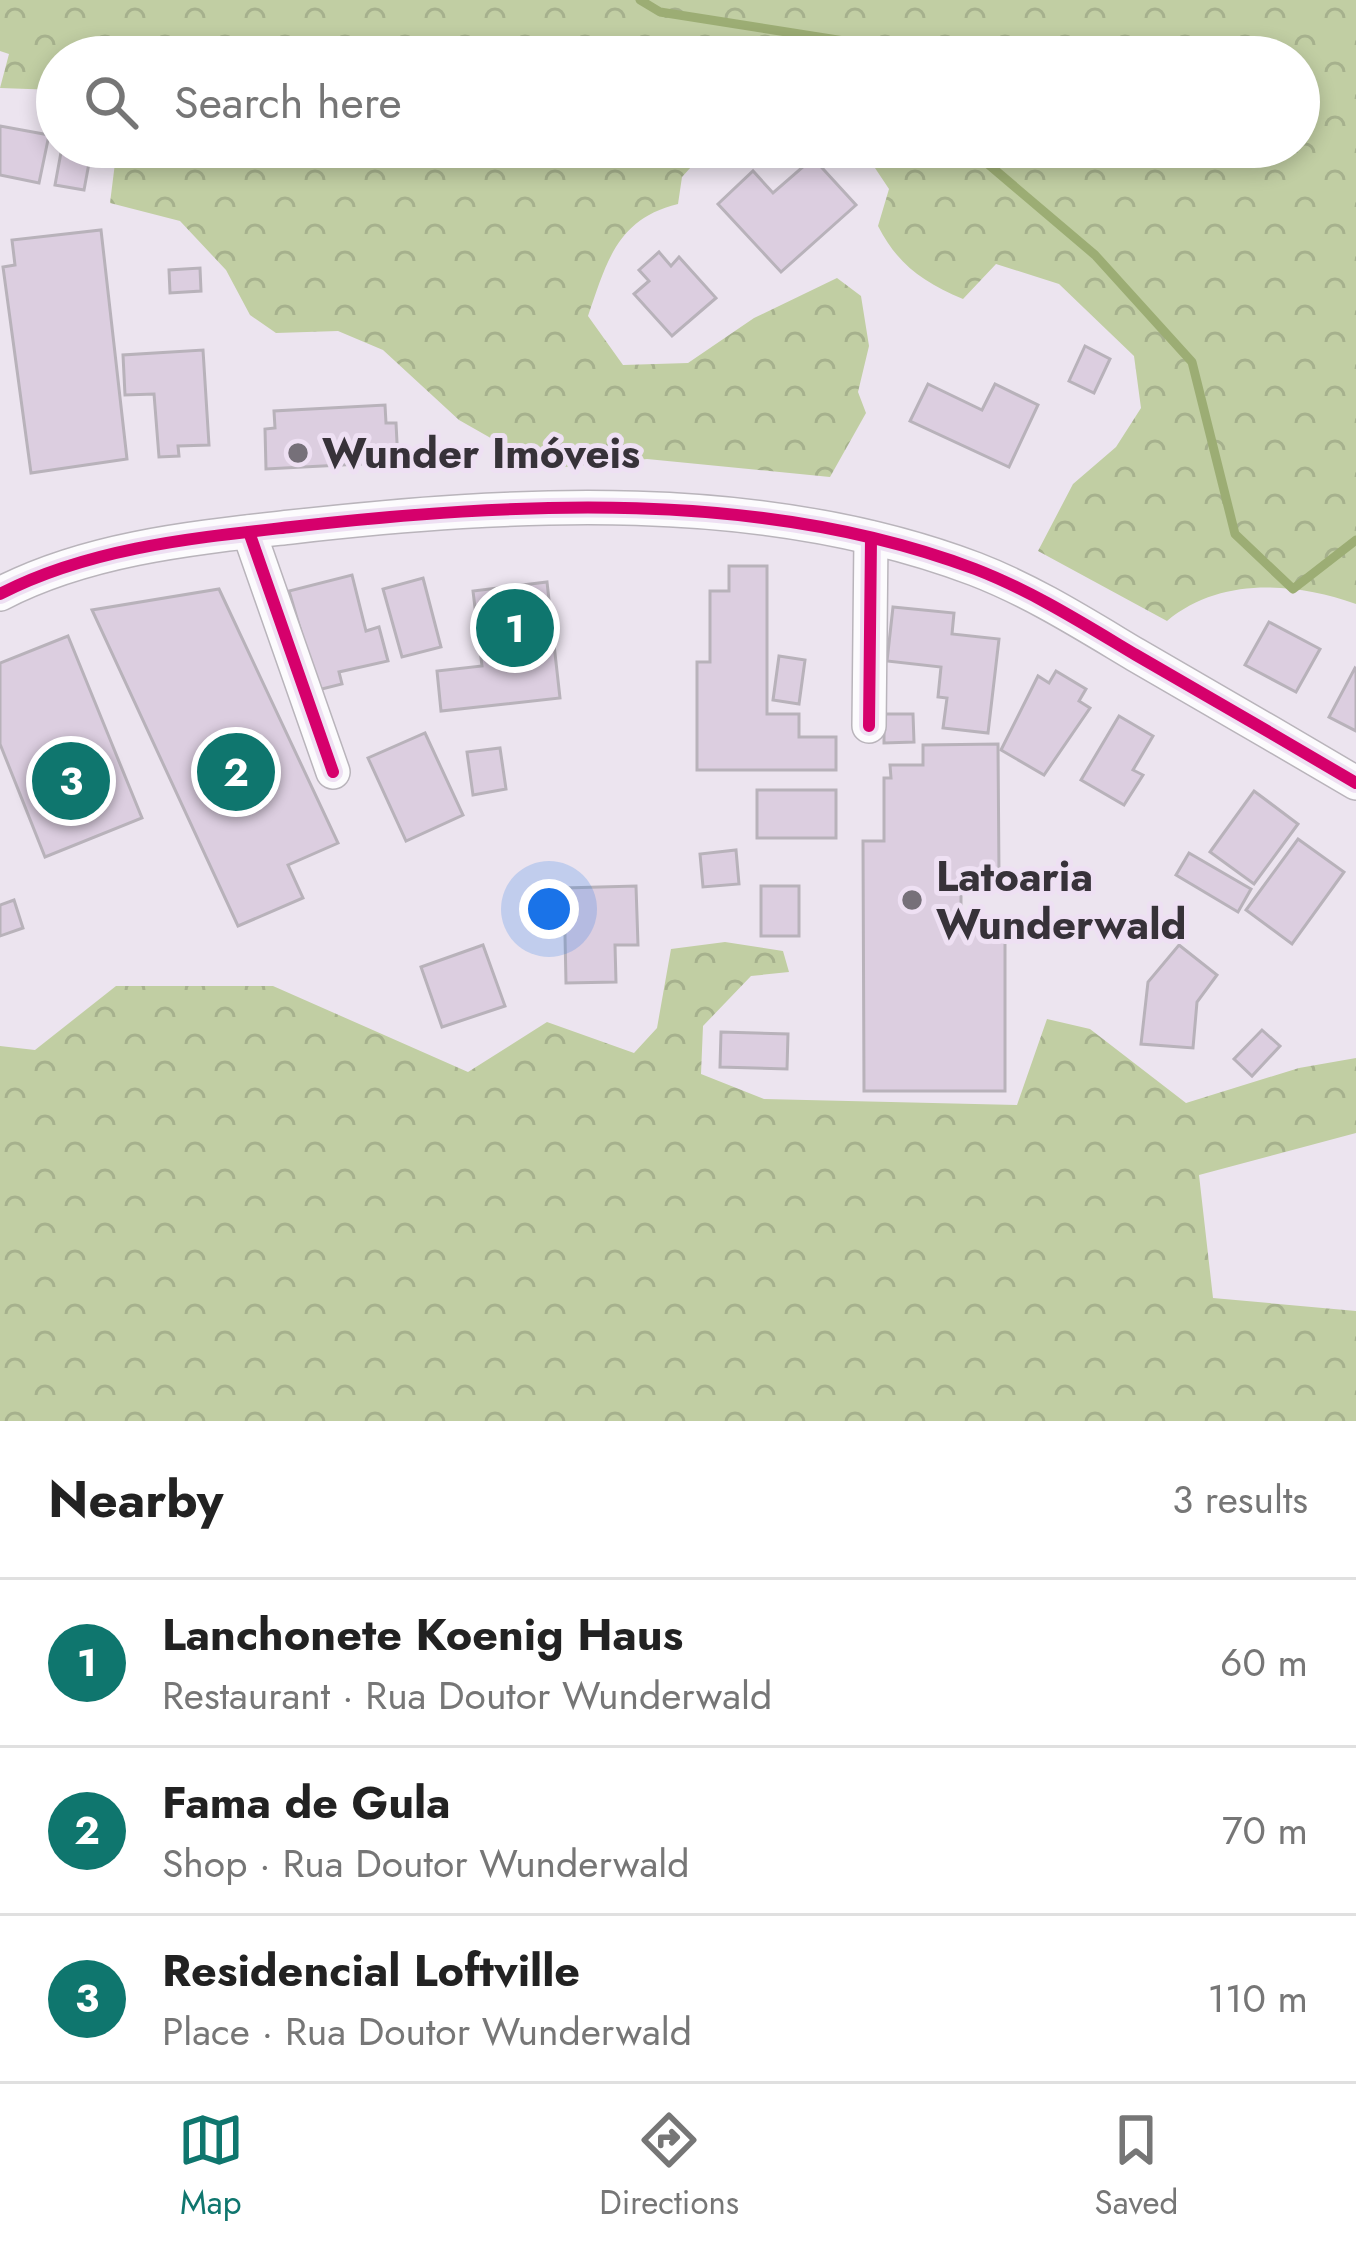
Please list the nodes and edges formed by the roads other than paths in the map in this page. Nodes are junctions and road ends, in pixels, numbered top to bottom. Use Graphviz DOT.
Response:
graph roads {
  1 [pos="249,532"];
  2 [pos="871,538"];
  3 [pos="0,594"];
  4 [pos="869,726"];
  5 [pos="333,772"];
  6 [pos="1356,782"];
  1 -- 2 [label="street"];
  1 -- 3 [label="street"];
  1 -- 5 [label="street"];
  2 -- 4 [label="street"];
  2 -- 6 [label="street"];
}
